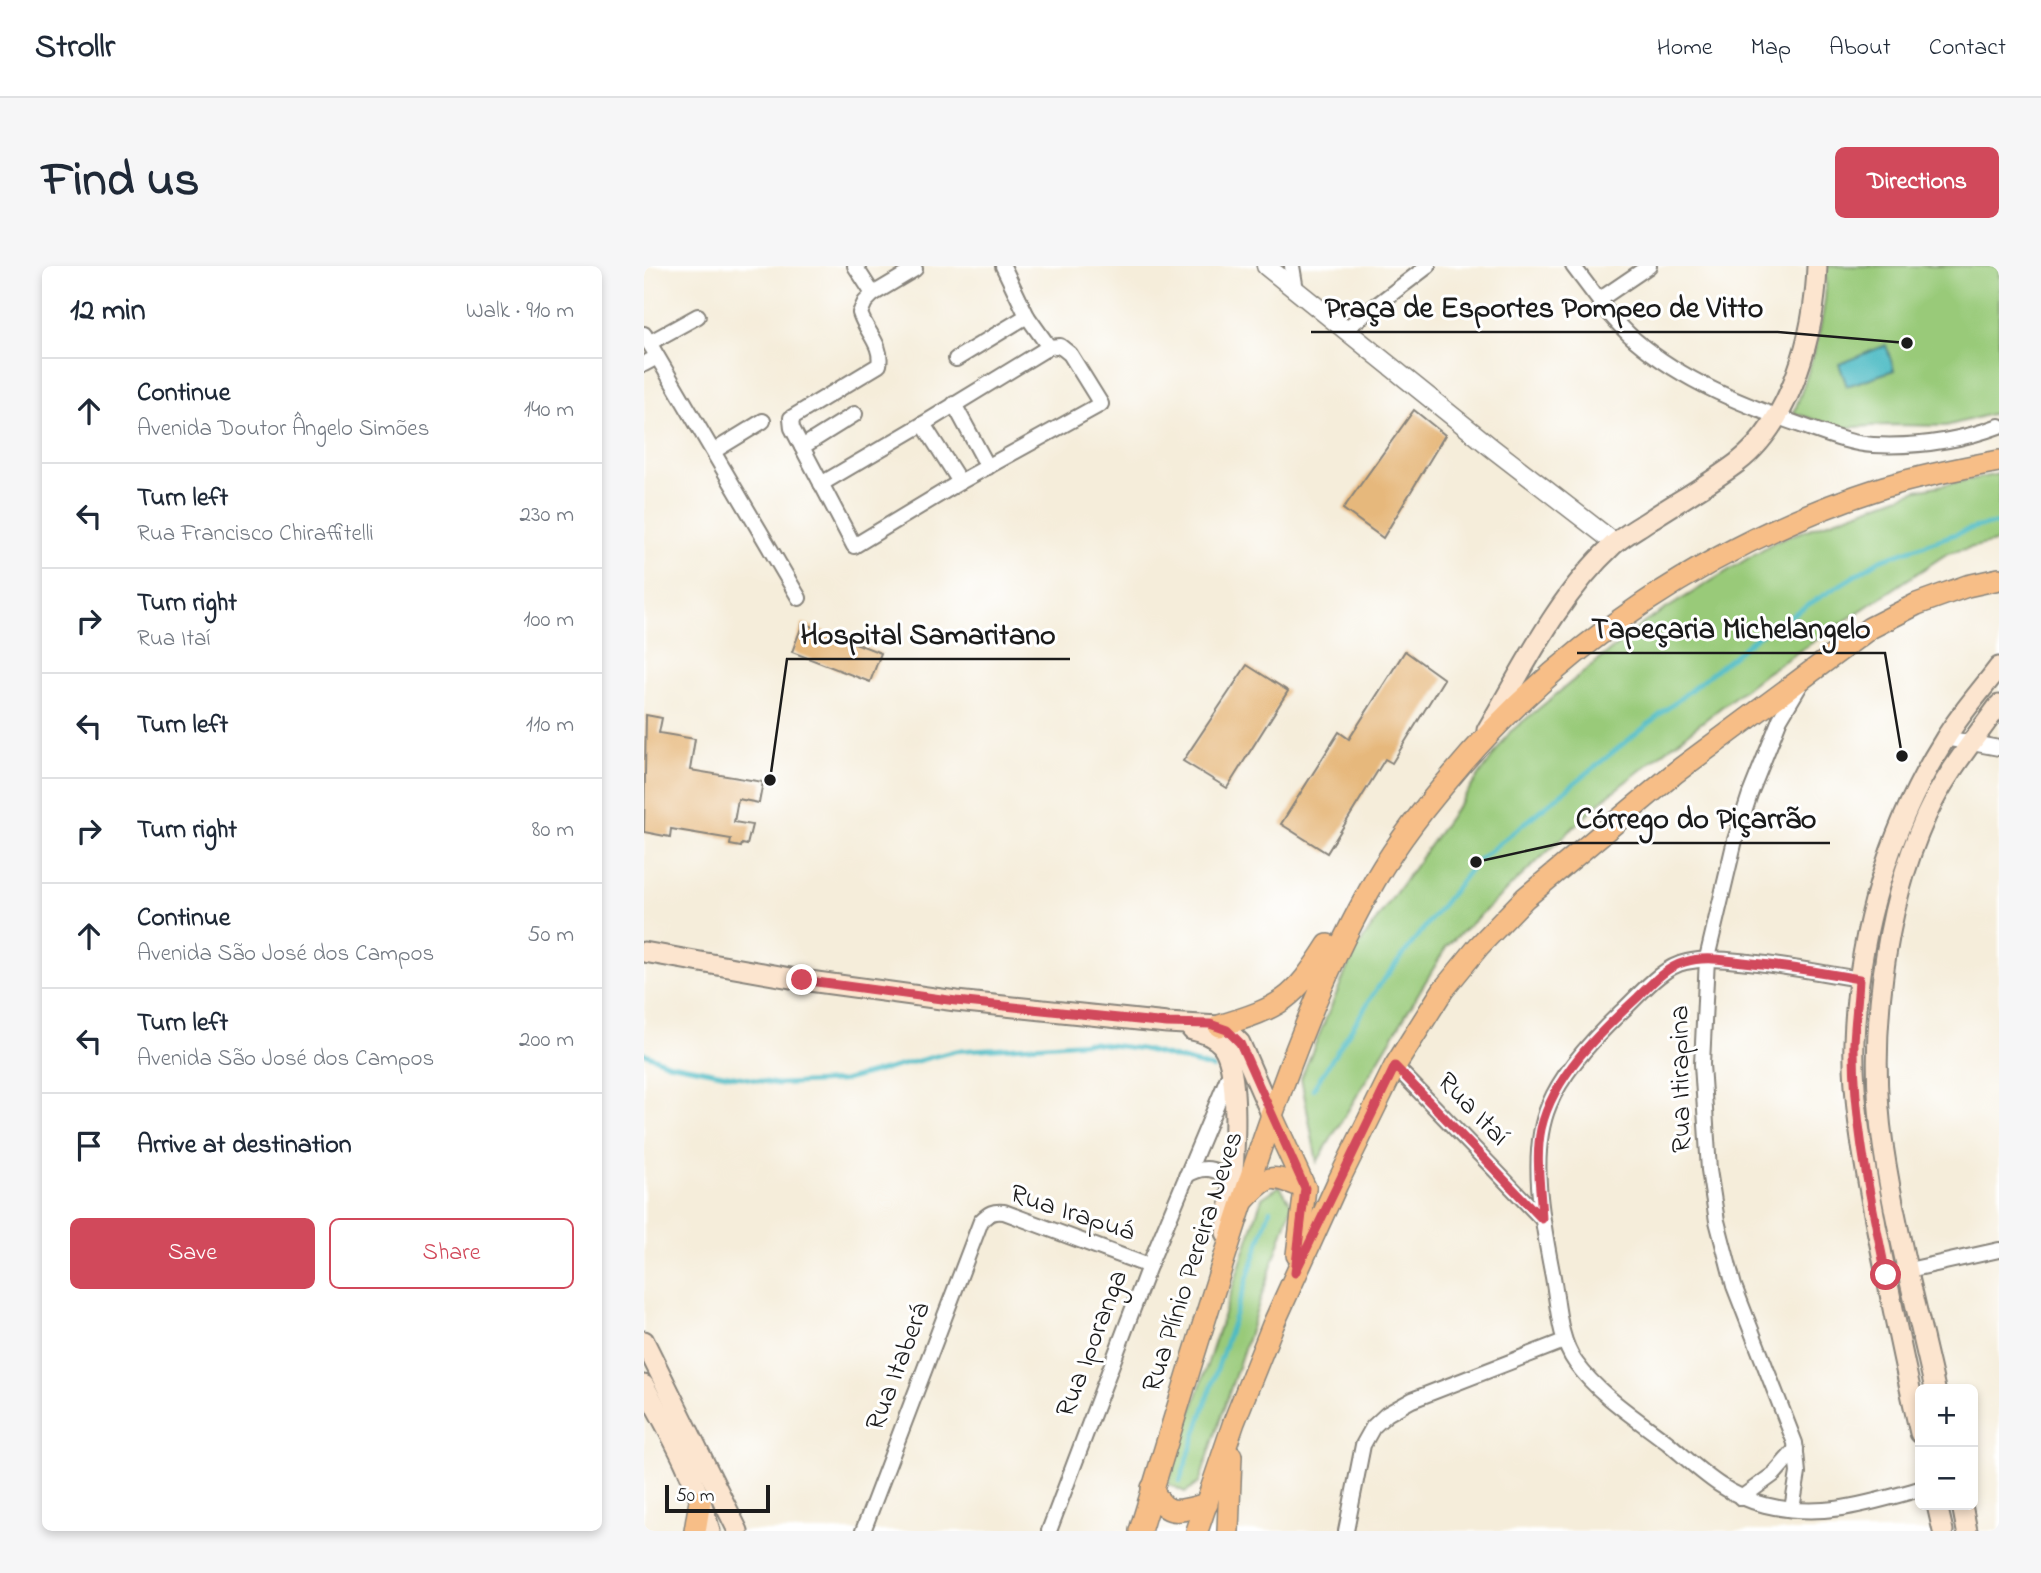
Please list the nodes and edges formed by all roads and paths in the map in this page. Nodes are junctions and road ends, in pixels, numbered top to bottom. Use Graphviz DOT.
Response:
graph roads {
  1 [pos="855,266"];
  2 [pos="1003,266"];
  3 [pos="1266,266"];
  4 [pos="1292,266"];
  5 [pos="1428,266"];
  6 [pos="1573,266"];
  7 [pos="1649,266"];
  8 [pos="1817,266"];
  9 [pos="915,268"];
  10 [pos="1296,290"];
  11 [pos="873,294"];
  12 [pos="1599,300"];
  13 [pos="698,316"];
  14 [pos="1027,316"];
  15 [pos="1344,330"];
  16 [pos="1049,347"];
  17 [pos="649,350"];
  18 [pos="956,359"];
  19 [pos="954,404"];
  20 [pos="855,414"];
  21 [pos="1779,417"];
  22 [pos="763,421"];
  23 [pos="923,424"];
  24 [pos="1999,426"];
  25 [pos="802,447"];
  26 [pos="714,451"];
  27 [pos="1999,461"];
  28 [pos="988,467"];
  29 [pos="960,482"];
  30 [pos="821,484"];
  31 [pos="1615,543"];
  32 [pos="1999,579"];
  33 [pos="799,598"];
  34 [pos="1999,667"];
  35 [pos="1808,672"];
  36 [pos="1999,705"];
  37 [pos="1483,737"];
  38 [pos="1945,738"];
  39 [pos="1970,743"];
  40 [pos="1999,748"];
  41 [pos="1369,890"];
  42 [pos="644,951"];
  43 [pos="1707,958"];
  44 [pos="1859,979"];
  45 [pos="1167,1023"];
  46 [pos="1219,1026"];
  47 [pos="1395,1066"];
  48 [pos="1232,1068"];
  49 [pos="1271,1115"];
  50 [pos="1186,1176"];
  51 [pos="1232,1178"];
  52 [pos="1305,1188"];
  53 [pos="1242,1201"];
  54 [pos="1542,1219"];
  55 [pos="981,1221"];
  56 [pos="1999,1250"];
  57 [pos="1149,1266"];
  58 [pos="1908,1270"];
  59 [pos="1219,1271"];
  60 [pos="1295,1273"];
  61 [pos="1886,1275"];
  62 [pos="1564,1340"];
  63 [pos="644,1341"];
  64 [pos="1934,1384"];
  65 [pos="644,1385"];
  66 [pos="1915,1410"];
  67 [pos="1234,1422"];
  68 [pos="1796,1448"];
  69 [pos="1152,1488"];
  70 [pos="1915,1490"];
  71 [pos="1741,1498"];
  72 [pos="700,1501"];
  73 [pos="1207,1504"];
  74 [pos="1792,1509"];
  75 [pos="1938,1510"];
  76 [pos="1963,1510"];
  77 [pos="695,1531"];
  78 [pos="710,1531"];
  79 [pos="738,1531"];
  80 [pos="863,1531"];
  81 [pos="1049,1531"];
  82 [pos="1140,1531"];
  83 [pos="1197,1531"];
  84 [pos="1228,1531"];
  85 [pos="1346,1531"];
  86 [pos="1943,1531"];
  87 [pos="1967,1531"];
  1 -- 11 [label="street"];
  2 -- 14 [label="street"];
  3 -- 10 [label="street"];
  4 -- 10 [label="street"];
  5 -- 15 [label="street"];
  6 -- 12 [label="street"];
  7 -- 12 [label="street"];
  8 -- 21 [label="main road"];
  9 -- 11 [label="street"];
  10 -- 15 [label="street"];
  11 -- 25 [label="street"];
  12 -- 21 [label="street"];
  13 -- 17 [label="street"];
  14 -- 16 [label="street"];
  14 -- 18 [label="street"];
  15 -- 31 [label="street"];
  16 -- 19 [label="street"];
  16 -- 28 [label="street"];
  17 -- 26 [label="street"];
  19 -- 23 [label="street"];
  19 -- 28 [label="street"];
  20 -- 25 [label="street"];
  21 -- 24 [label="street"];
  21 -- 31 [label="main road"];
  22 -- 26 [label="street"];
  23 -- 29 [label="street"];
  23 -- 30 [label="street"];
  25 -- 30 [label="street"];
  26 -- 33 [label="street"];
  27 -- 37 [label="main road, Rua Plínio Pereira Neves"];
  28 -- 29 [label="street"];
  29 -- 30 [label="street"];
  31 -- 37 [label="main road"];
  32 -- 35 [label="main road"];
  34 -- 38 [label="main road"];
  35 -- 43 [label="street, Rua Itirapina"];
  35 -- 47 [label="main road"];
  36 -- 39 [label="main road"];
  37 -- 41 [label="main road, Rua Plínio Pereira Neves"];
  38 -- 39 [label="street"];
  38 -- 44 [label="main road"];
  39 -- 40 [label="street"];
  39 -- 58 [label="main road"];
  41 -- 46 [label="main road"];
  41 -- 49 [label="main road, Rua Plínio Pereira Neves"];
  42 -- 45 [label="main road"];
  43 -- 44 [label="street"];
  43 -- 54 [label="street"];
  43 -- 68 [label="street, Rua Itirapina"];
  44 -- 61 [label="main road"];
  45 -- 46 [label="main road"];
  45 -- 48 [label="main road"];
  46 -- 49 [label="main road"];
  47 -- 54 [label="street, Rua Itaí"];
  47 -- 60 [label="main road"];
  48 -- 50 [label="street, Rua Iporanga"];
  48 -- 51 [label="main road"];
  49 -- 52 [label="main road"];
  49 -- 53 [label="main road, Rua Plínio Pereira Neves"];
  50 -- 51 [label="street"];
  50 -- 57 [label="street, Rua Iporanga"];
  51 -- 59 [label="main road"];
  52 -- 53 [label="main road"];
  52 -- 60 [label="main road"];
  53 -- 59 [label="main road, Rua Plínio Pereira Neves"];
  54 -- 62 [label="street"];
  55 -- 57 [label="street, Rua Irapuá"];
  55 -- 80 [label="street, Rua Itaberá"];
  56 -- 58 [label="street"];
  57 -- 81 [label="street, Rua Iporanga"];
  58 -- 61 [label="street"];
  58 -- 64 [label="main road"];
  59 -- 69 [label="main road, Rua Plínio Pereira Neves"];
  60 -- 67 [label="main road"];
  61 -- 66 [label="main road"];
  62 -- 71 [label="street"];
  62 -- 85 [label="street"];
  63 -- 79 [label="main road"];
  65 -- 72 [label="main road"];
  67 -- 73 [label="main road"];
  67 -- 84 [label="main road"];
  68 -- 71 [label="street"];
  68 -- 74 [label="street, Rua Itirapina"];
  69 -- 73 [label="main road"];
  69 -- 82 [label="main road, Rua Plínio Pereira Neves"];
  70 -- 74 [label="street"];
  71 -- 74 [label="street"];
  72 -- 77 [label="main road"];
  72 -- 78 [label="main road"];
  73 -- 83 [label="main road"];
  75 -- 86 [label="main road"];
  76 -- 87 [label="main road"];
}
